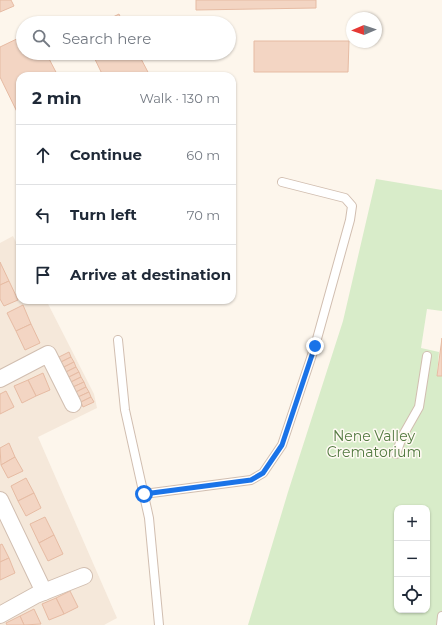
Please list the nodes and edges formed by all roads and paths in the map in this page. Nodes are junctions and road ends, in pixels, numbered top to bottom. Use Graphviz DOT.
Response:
graph roads {
  1 [pos="282,182"];
  2 [pos="118,340"];
  3 [pos="427,356"];
  4 [pos="0,379"];
  5 [pos="73,404"];
  6 [pos="396,454"];
  7 [pos="144,494"];
  8 [pos="0,500"];
  9 [pos="84,576"];
  10 [pos="44,592"];
  11 [pos="0,615"];
  12 [pos="442,616"];
  13 [pos="158,625"];
  14 [pos="441,625"];
  1 -- 7 [label="lane"];
  2 -- 7 [label="lane"];
  3 -- 6 [label="lane"];
  4 -- 5 [label="street"];
  7 -- 13 [label="lane"];
  8 -- 10 [label="street"];
  9 -- 10 [label="street"];
  10 -- 11 [label="street"];
  12 -- 14 [label="lane"];
}
